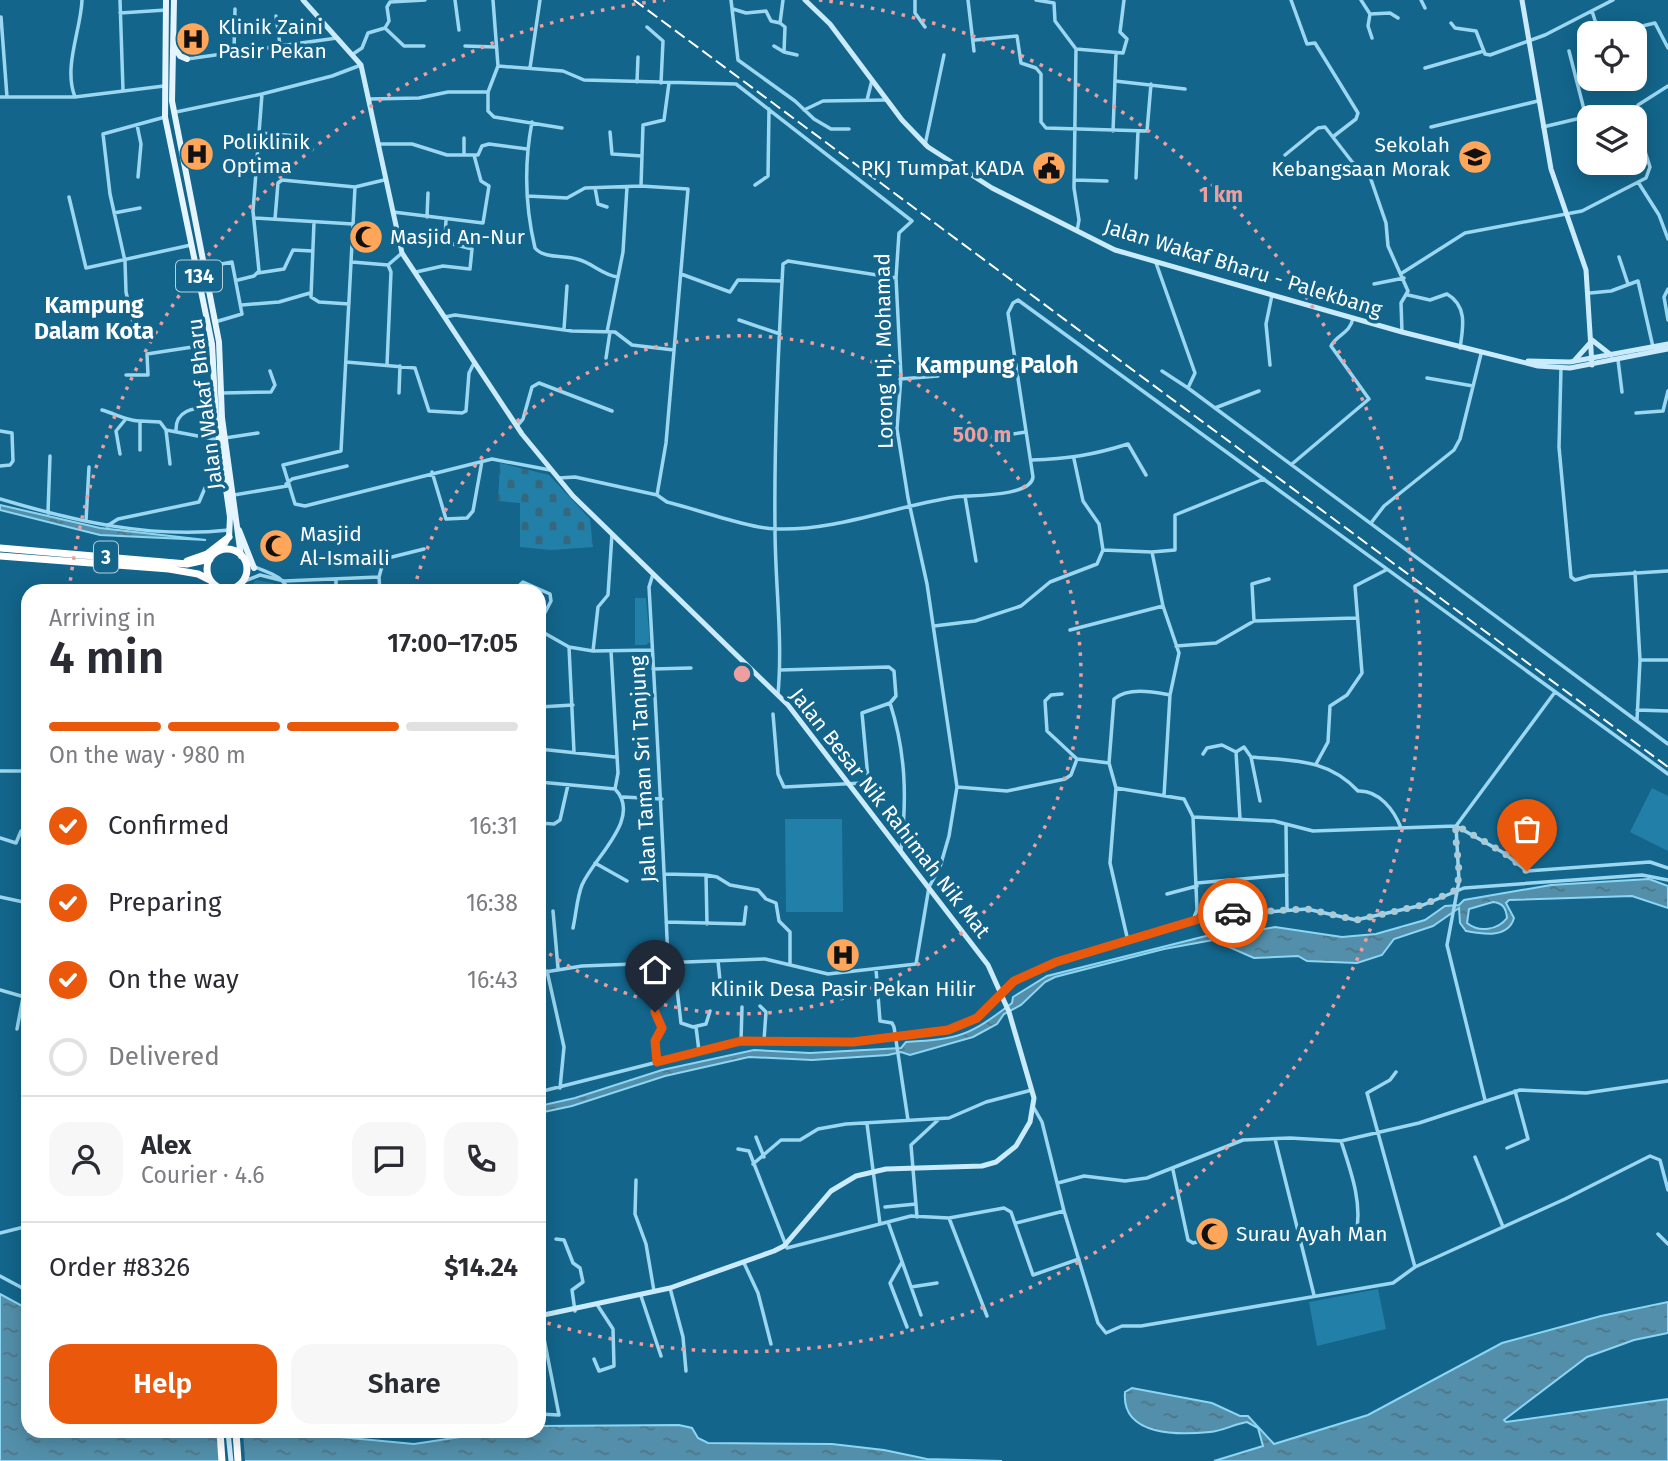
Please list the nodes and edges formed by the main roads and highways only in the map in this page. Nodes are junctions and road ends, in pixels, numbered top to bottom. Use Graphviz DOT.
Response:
graph roads {
  1 [pos="166,0"];
  2 [pos="174,0"];
  3 [pos="172,36"];
  4 [pos="172,75"];
  5 [pos="222,439"];
  6 [pos="234,504"];
  7 [pos="229,534"];
  8 [pos="0,548"];
  9 [pos="221,550"];
  10 [pos="0,556"];
  11 [pos="210,559"];
  12 [pos="243,559"];
  13 [pos="180,563"];
  14 [pos="254,568"];
  15 [pos="211,584"];
  16 [pos="213,584"];
  17 [pos="240,584"];
  18 [pos="220,1438"];
  19 [pos="237,1438"];
  20 [pos="222,1461"];
  21 [pos="239,1461"];
  1 -- 5 [label="main road, Jalan Wakaf Bharu / 134"];
  2 -- 3 [label="main road, Jalan Wakaf Bharu / 134"];
  3 -- 4 [label="main road, Jalan Wakaf Bharu / 134"];
  3 -- 4 [label="main road"];
  4 -- 5 [label="main road, Jalan Wakaf Bharu / 134"];
  5 -- 6 [label="main road, Jalan Wakaf Bharu / 134"];
  5 -- 7 [label="main road, Jalan Wakaf Bharu / 134"];
  6 -- 12 [label="main road, Jalan Wakaf Bharu / 134"];
  6 -- 14 [label="main road"];
  7 -- 9 [label="main road"];
  7 -- 13 [label="highway"];
  8 -- 13 [label="highway, 3"];
  9 -- 11 [label="highway"];
  9 -- 12 [label="highway"];
  10 -- 15 [label="highway, 3"];
  11 -- 13 [label="highway, 3"];
  11 -- 16 [label="highway"];
  12 -- 17 [label="highway"];
  18 -- 20 [label="highway"];
  19 -- 21 [label="highway"];
}
